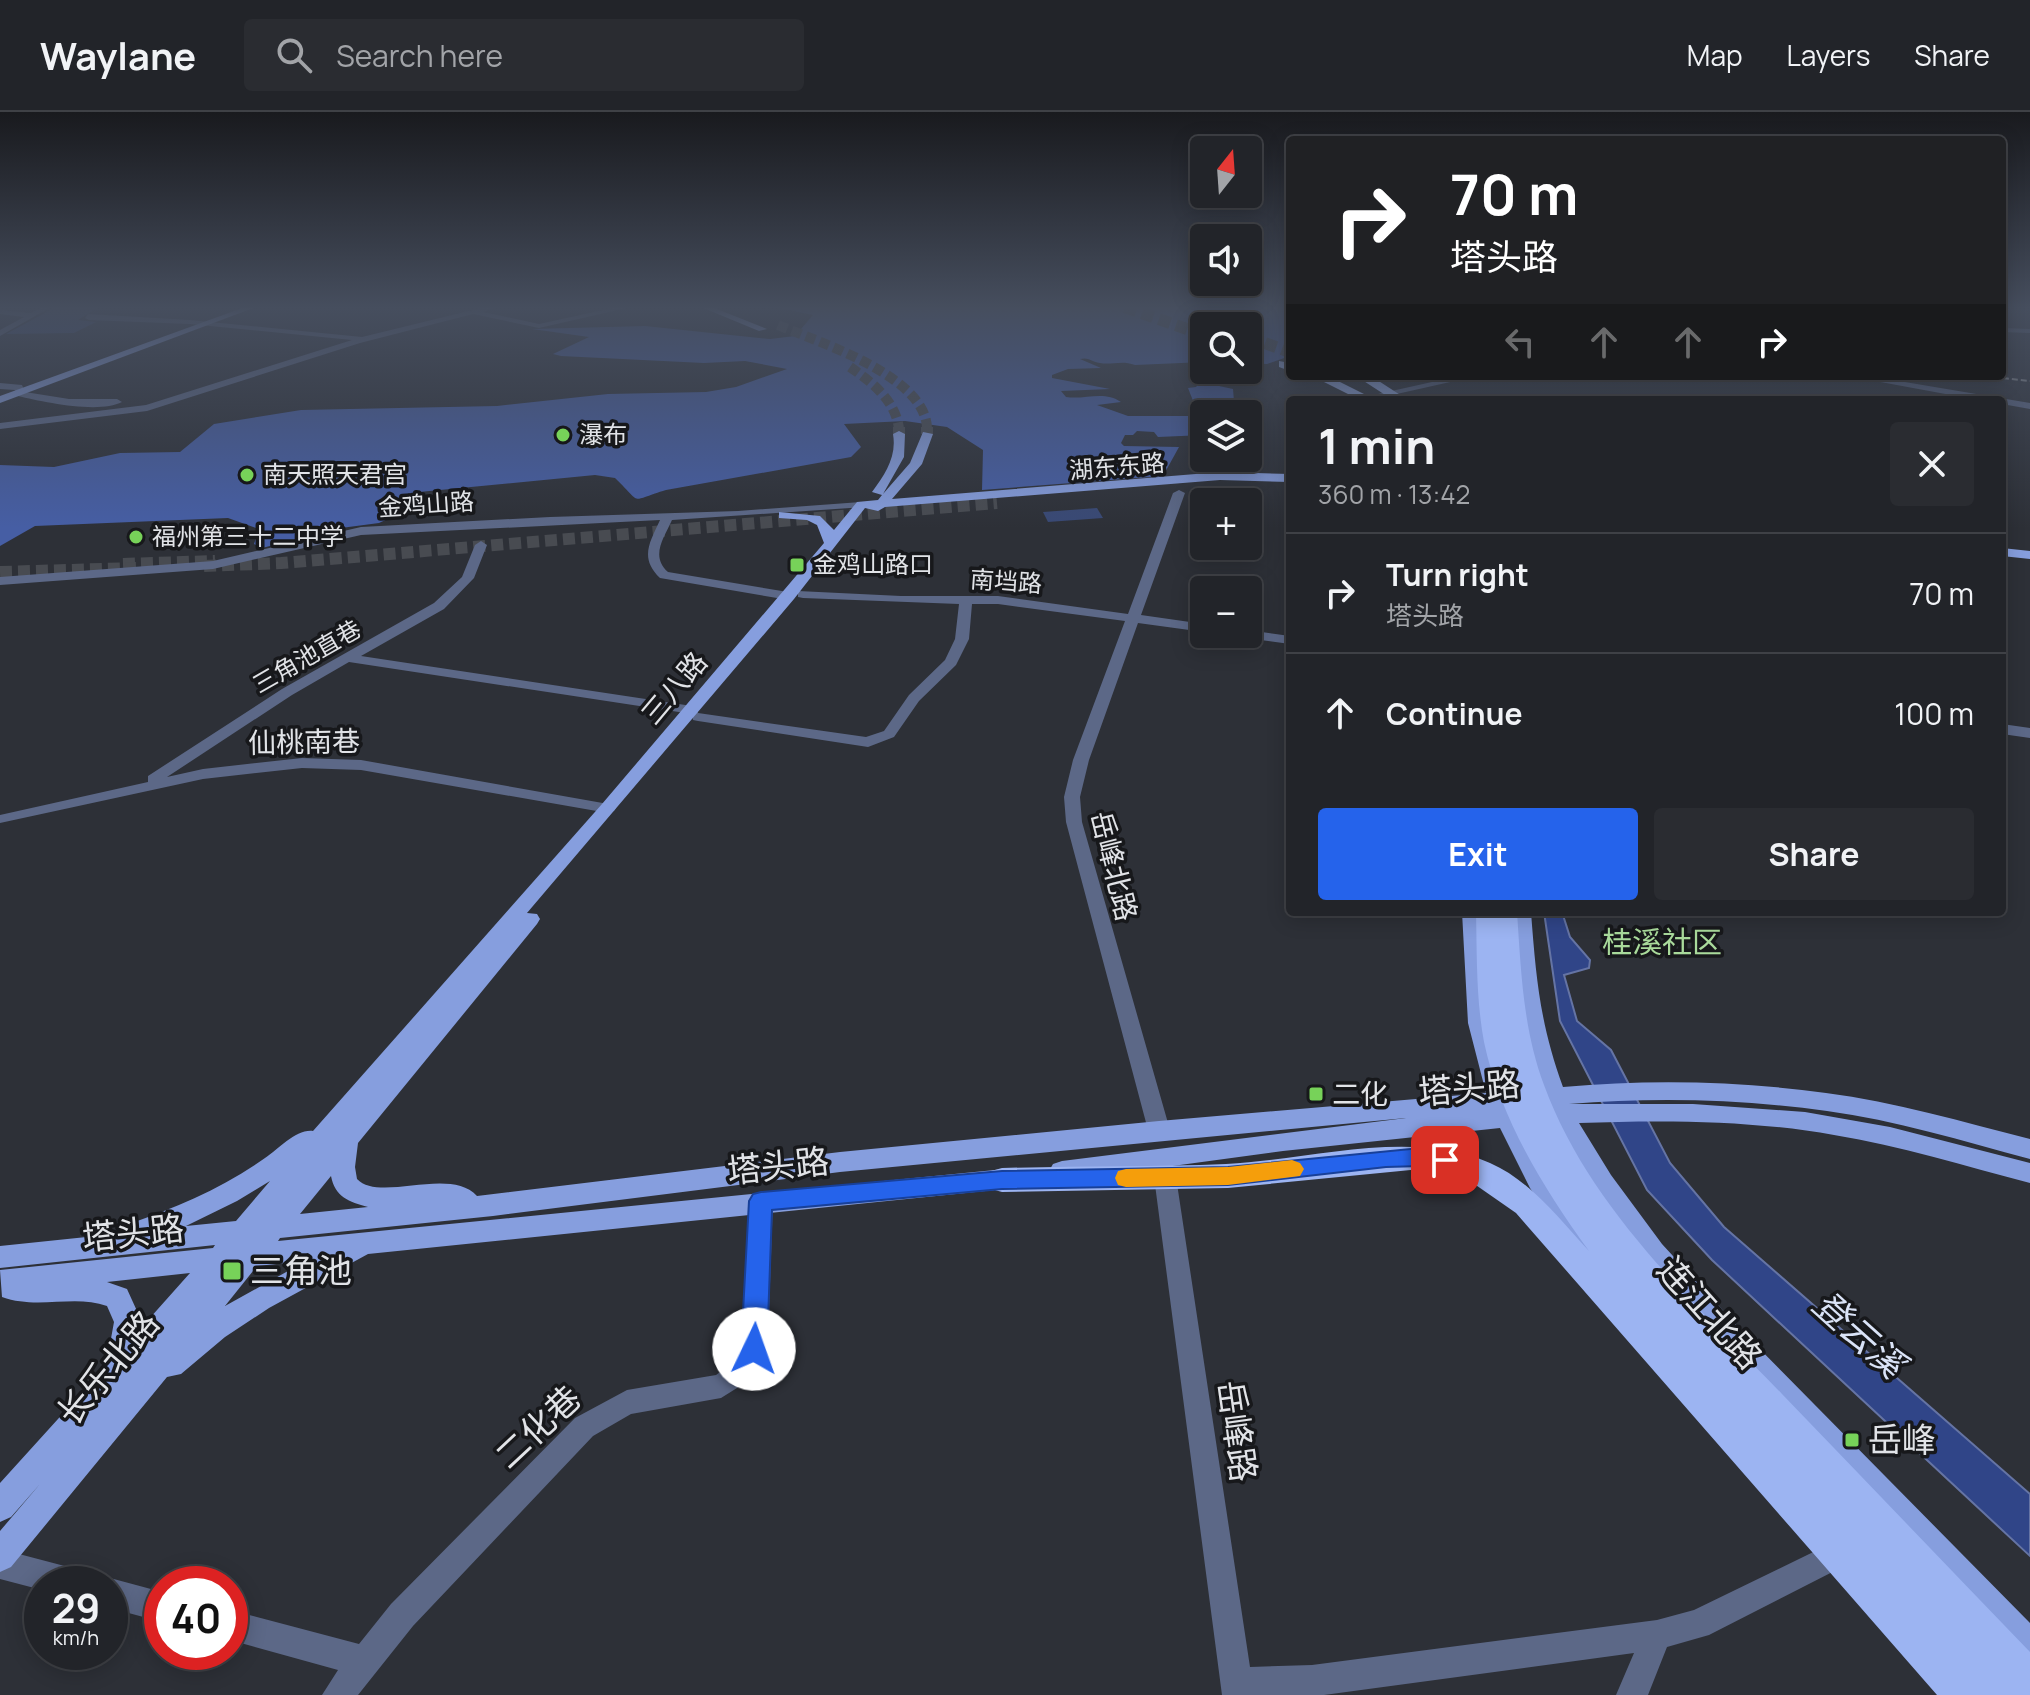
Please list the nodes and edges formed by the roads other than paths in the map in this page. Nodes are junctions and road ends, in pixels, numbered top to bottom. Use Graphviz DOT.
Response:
graph roads {
  1 [pos="48,381"];
  2 [pos="230,381"];
  3 [pos="1370,381"];
  4 [pos="1449,381"];
  5 [pos="1882,381"];
  6 [pos="1344,384"];
  7 [pos="0,386"];
  8 [pos="1421,387"];
  9 [pos="21,391"];
  10 [pos="1364,396"];
  11 [pos="1386,396"];
  12 [pos="1392,396"];
  13 [pos="1395,396"];
  14 [pos="1411,396"];
  15 [pos="1971,396"];
  16 [pos="0,398"];
  17 [pos="175,398"];
  18 [pos="2006,402"];
  19 [pos="2030,406"];
  20 [pos="0,426"];
  21 [pos="899,434"];
  22 [pos="927,434"];
  23 [pos="908,474"];
  24 [pos="1286,481"];
  25 [pos="1286,481"];
  26 [pos="1286,481"];
  27 [pos="1179,493"];
  28 [pos="970,501"];
  29 [pos="997,501"];
  30 [pos="866,512"];
  31 [pos="783,515"];
  32 [pos="667,517"];
  33 [pos="831,544"];
  34 [pos="481,545"];
  35 [pos="2006,545"];
  36 [pos="2030,548"];
  37 [pos="2006,552"];
  38 [pos="2030,555"];
  39 [pos="0,581"];
  40 [pos="796,595"];
  41 [pos="966,599"];
  42 [pos="1133,619"];
  43 [pos="1190,626"];
  44 [pos="1262,636"];
  45 [pos="1286,639"];
  46 [pos="347,658"];
  47 [pos="695,713"];
  48 [pos="232,728"];
  49 [pos="2006,730"];
  50 [pos="2030,733"];
  51 [pos="258,766"];
  52 [pos="134,788"];
  53 [pos="608,808"];
  54 [pos="3,819"];
  55 [pos="1472,916"];
  56 [pos="1488,916"];
  57 [pos="1505,916"];
  58 [pos="1521,916"];
  59 [pos="351,1102"];
  60 [pos="1558,1106"];
  61 [pos="1504,1110"];
  62 [pos="1159,1130"];
  63 [pos="348,1137"];
  64 [pos="2030,1149"];
  65 [pos="2030,1173"];
  66 [pos="1165,1177"];
  67 [pos="1002,1180"];
  68 [pos="761,1201"];
  69 [pos="493,1205"];
  70 [pos="247,1242"];
  71 [pos="371,1242"];
  72 [pos="92,1246"];
  73 [pos="0,1257"];
  74 [pos="0,1285"];
  75 [pos="1634,1287"];
  76 [pos="119,1371"];
  77 [pos="1714,1411"];
  78 [pos="110,1422"];
  79 [pos="0,1506"];
  80 [pos="1842,1552"];
  81 [pos="0,1556"];
  82 [pos="0,1564"];
  83 [pos="24,1570"];
  84 [pos="248,1630"];
  85 [pos="1657,1635"];
  86 [pos="2030,1647"];
  87 [pos="363,1661"];
  88 [pos="2030,1682"];
  89 [pos="1237,1689"];
  90 [pos="338,1695"];
  91 [pos="1632,1695"];
  92 [pos="1965,1695"];
  93 [pos="1974,1695"];
  94 [pos="2009,1695"];
  1 -- 9 [label="main road"];
  2 -- 17 [label="street"];
  3 -- 13 [label="highway"];
  4 -- 8 [label="street"];
  5 -- 15 [label="street"];
  6 -- 10 [label="highway"];
  6 -- 11 [label="highway"];
  7 -- 9 [label="street"];
  8 -- 12 [label="street"];
  8 -- 14 [label="street"];
  9 -- 16 [label="main road"];
  9 -- 17 [label="street"];
  17 -- 20 [label="street"];
  18 -- 19 [label="street"];
  21 -- 30 [label="main road"];
  22 -- 23 [label="main road"];
  23 -- 28 [label="main road"];
  23 -- 30 [label="main road"];
  24 -- 28 [label="main road"];
  25 -- 27 [label="main road"];
  26 -- 29 [label="main road, 湖东东路"];
  27 -- 28 [label="main road"];
  27 -- 42 [label="street, 岳峰北路"];
  28 -- 30 [label="main road"];
  30 -- 31 [label="street"];
  30 -- 32 [label="street"];
  30 -- 33 [label="main road, 三八路"];
  30 -- 40 [label="main road, 三八路"];
  31 -- 32 [label="street"];
  31 -- 33 [label="main road"];
  32 -- 39 [label="street, 金鸡山路"];
  32 -- 40 [label="street, 南垱路"];
  33 -- 40 [label="main road, 三八路"];
  34 -- 46 [label="street, 三角池直巷"];
  35 -- 36 [label="main road"];
  37 -- 38 [label="main road"];
  40 -- 41 [label="street, 南垱路"];
  40 -- 47 [label="main road, 三八路"];
  41 -- 42 [label="street, 南垱路"];
  41 -- 47 [label="street"];
  42 -- 43 [label="street, 南垱路"];
  42 -- 62 [label="street, 岳峰北路"];
  44 -- 45 [label="street"];
  46 -- 47 [label="street"];
  46 -- 48 [label="street, 三角池直巷"];
  47 -- 53 [label="main road, 三八路"];
  47 -- 63 [label="main road, 三八路"];
  48 -- 51 [label="street"];
  48 -- 52 [label="street, 三角池直巷"];
  49 -- 50 [label="street"];
  51 -- 52 [label="street, 仙桃南巷"];
  51 -- 53 [label="street, 仙桃南巷"];
  52 -- 54 [label="street, 仙桃南巷"];
  53 -- 59 [label="main road, 三八路"];
  55 -- 61 [label="main road"];
  56 -- 75 [label="highway, 连江北路"];
  57 -- 88 [label="highway, 连江北路"];
  58 -- 60 [label="main road"];
  59 -- 70 [label="main road, 三八路"];
  59 -- 72 [label="main road"];
  60 -- 61 [label="main road, 塔头路"];
  60 -- 64 [label="main road"];
  60 -- 65 [label="main road"];
  60 -- 86 [label="main road"];
  61 -- 62 [label="main road, 塔头路"];
  61 -- 67 [label="main road, 塔头路"];
  61 -- 80 [label="main road"];
  62 -- 69 [label="main road, 塔头路"];
  63 -- 69 [label="main road"];
  63 -- 70 [label="main road, 三八路"];
  66 -- 67 [label="highway"];
  66 -- 77 [label="highway"];
  66 -- 89 [label="street, 岳峰路"];
  67 -- 68 [label="main road, 塔头路"];
  68 -- 71 [label="main road, 塔头路"];
  68 -- 87 [label="street, 二化巷"];
  69 -- 70 [label="main road, 塔头路"];
  70 -- 71 [label="main road, 塔头路"];
  70 -- 72 [label="main road, 塔头路"];
  70 -- 74 [label="main road, 塔头路"];
  70 -- 76 [label="main road, 长乐北路"];
  70 -- 78 [label="main road, 长乐北路"];
  71 -- 78 [label="main road"];
  72 -- 73 [label="main road, 塔头路"];
  74 -- 76 [label="main road"];
  75 -- 77 [label="highway"];
  75 -- 94 [label="highway, 连江北路"];
  76 -- 79 [label="main road, 长乐北路"];
  77 -- 92 [label="highway"];
  78 -- 81 [label="main road, 长乐北路"];
  80 -- 85 [label="street"];
  80 -- 93 [label="main road"];
  82 -- 83 [label="street"];
  84 -- 87 [label="street"];
  85 -- 89 [label="street"];
  85 -- 91 [label="street"];
  87 -- 90 [label="street, 二化巷"];
}
